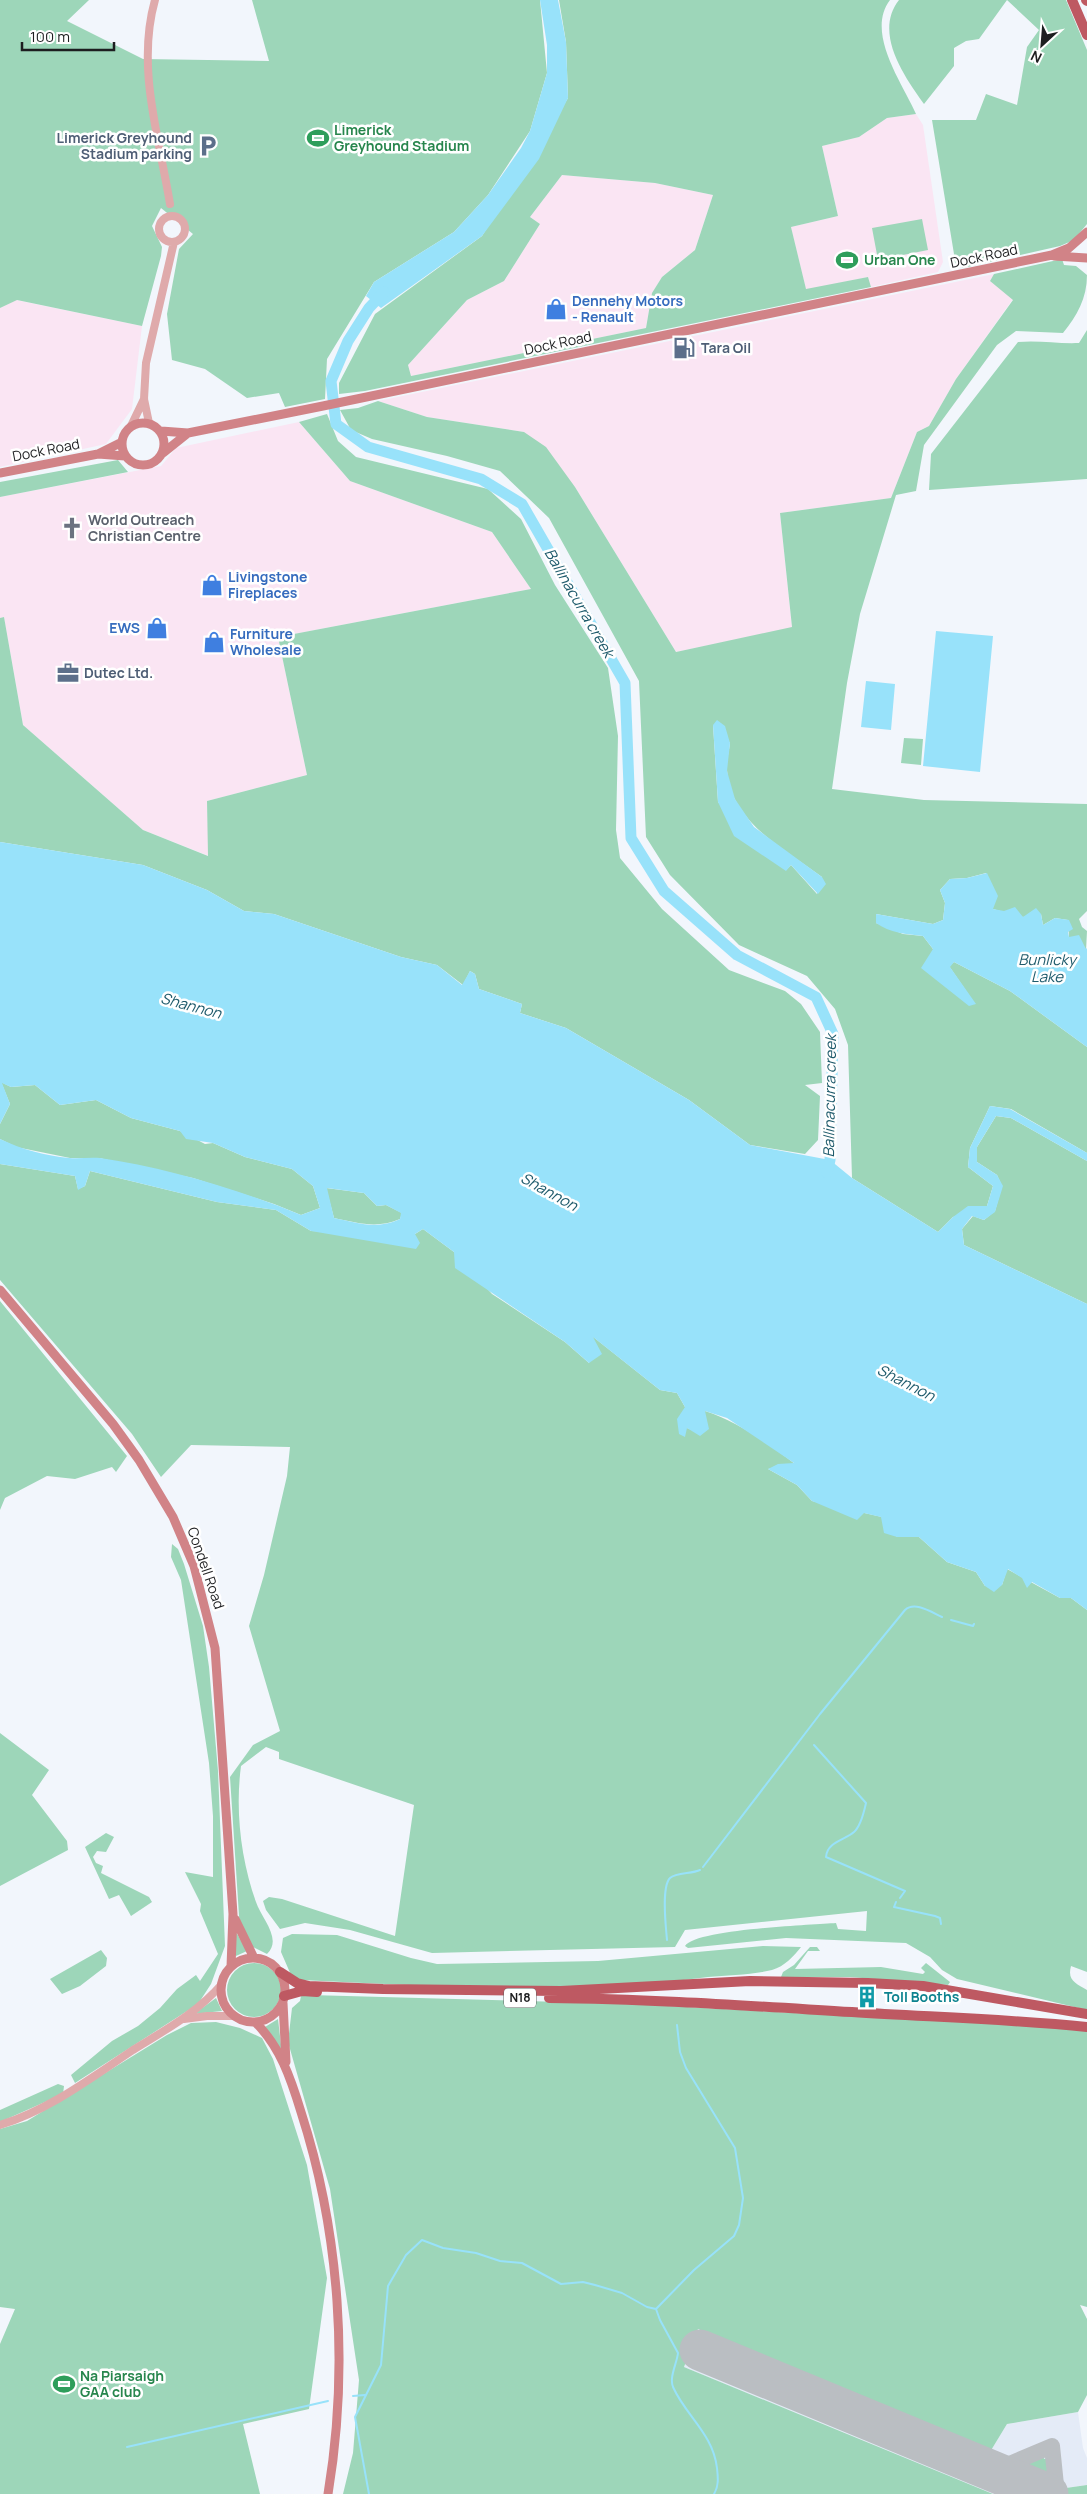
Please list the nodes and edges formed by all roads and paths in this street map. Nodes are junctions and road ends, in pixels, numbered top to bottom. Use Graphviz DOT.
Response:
graph roads {
  1 [pos="155,0"];
  2 [pos="1072,0"];
  3 [pos="1087,35"];
  4 [pos="170,204"];
  5 [pos="177,216"];
  6 [pos="162,219"];
  7 [pos="1087,232"];
  8 [pos="165,240"];
  9 [pos="174,242"];
  10 [pos="1052,256"];
  11 [pos="170,257"];
  12 [pos="1087,258"];
  13 [pos="144,399"];
  14 [pos="149,423"];
  15 [pos="131,426"];
  16 [pos="161,431"];
  17 [pos="188,433"];
  18 [pos="122,442"];
  19 [pos="98,454"];
  20 [pos="162,454"];
  21 [pos="125,456"];
  22 [pos="0,473"];
  23 [pos="0,1290"];
  24 [pos="233,1914"];
  25 [pos="254,1958"];
  26 [pos="231,1967"];
  27 [pos="280,1972"];
  28 [pos="222,1984"];
  29 [pos="283,1998"];
  30 [pos="1087,2014"];
  31 [pos="234,2016"];
  32 [pos="183,2020"];
  33 [pos="255,2022"];
  34 [pos="1087,2027"];
  35 [pos="287,2069"];
  36 [pos="0,2125"];
  37 [pos="328,2494"];
  1 -- 4 [label="street"];
  2 -- 3 [label="highway"];
  4 -- 5 [label="street"];
  4 -- 6 [label="street"];
  5 -- 6 [label="street"];
  5 -- 9 [label="street"];
  6 -- 8 [label="street"];
  7 -- 10 [label="main road, Dock Road"];
  8 -- 9 [label="street"];
  8 -- 11 [label="street"];
  9 -- 11 [label="street"];
  10 -- 12 [label="main road, Dock Road"];
  10 -- 17 [label="main road, Dock Road"];
  11 -- 13 [label="street"];
  13 -- 14 [label="street"];
  13 -- 15 [label="street"];
  14 -- 15 [label="main road"];
  14 -- 16 [label="main road"];
  15 -- 18 [label="main road"];
  16 -- 17 [label="main road, Dock Road"];
  16 -- 20 [label="main road"];
  17 -- 20 [label="main road, Dock Road"];
  18 -- 19 [label="main road, Dock Road"];
  18 -- 21 [label="main road"];
  19 -- 21 [label="main road, Dock Road"];
  19 -- 22 [label="main road, Dock Road"];
  20 -- 21 [label="main road"];
  23 -- 24 [label="main road, Condell Road"];
  24 -- 25 [label="main road"];
  24 -- 26 [label="main road, Condell Road"];
  25 -- 26 [label="main road"];
  25 -- 27 [label="main road"];
  26 -- 28 [label="main road"];
  27 -- 29 [label="main road"];
  27 -- 30 [label="highway, N18"];
  28 -- 31 [label="main road"];
  28 -- 32 [label="street"];
  29 -- 33 [label="main road"];
  29 -- 34 [label="highway, N18"];
  29 -- 35 [label="main road"];
  31 -- 32 [label="street"];
  31 -- 33 [label="main road"];
  32 -- 36 [label="street"];
  33 -- 35 [label="main road"];
  35 -- 37 [label="main road"];
}
